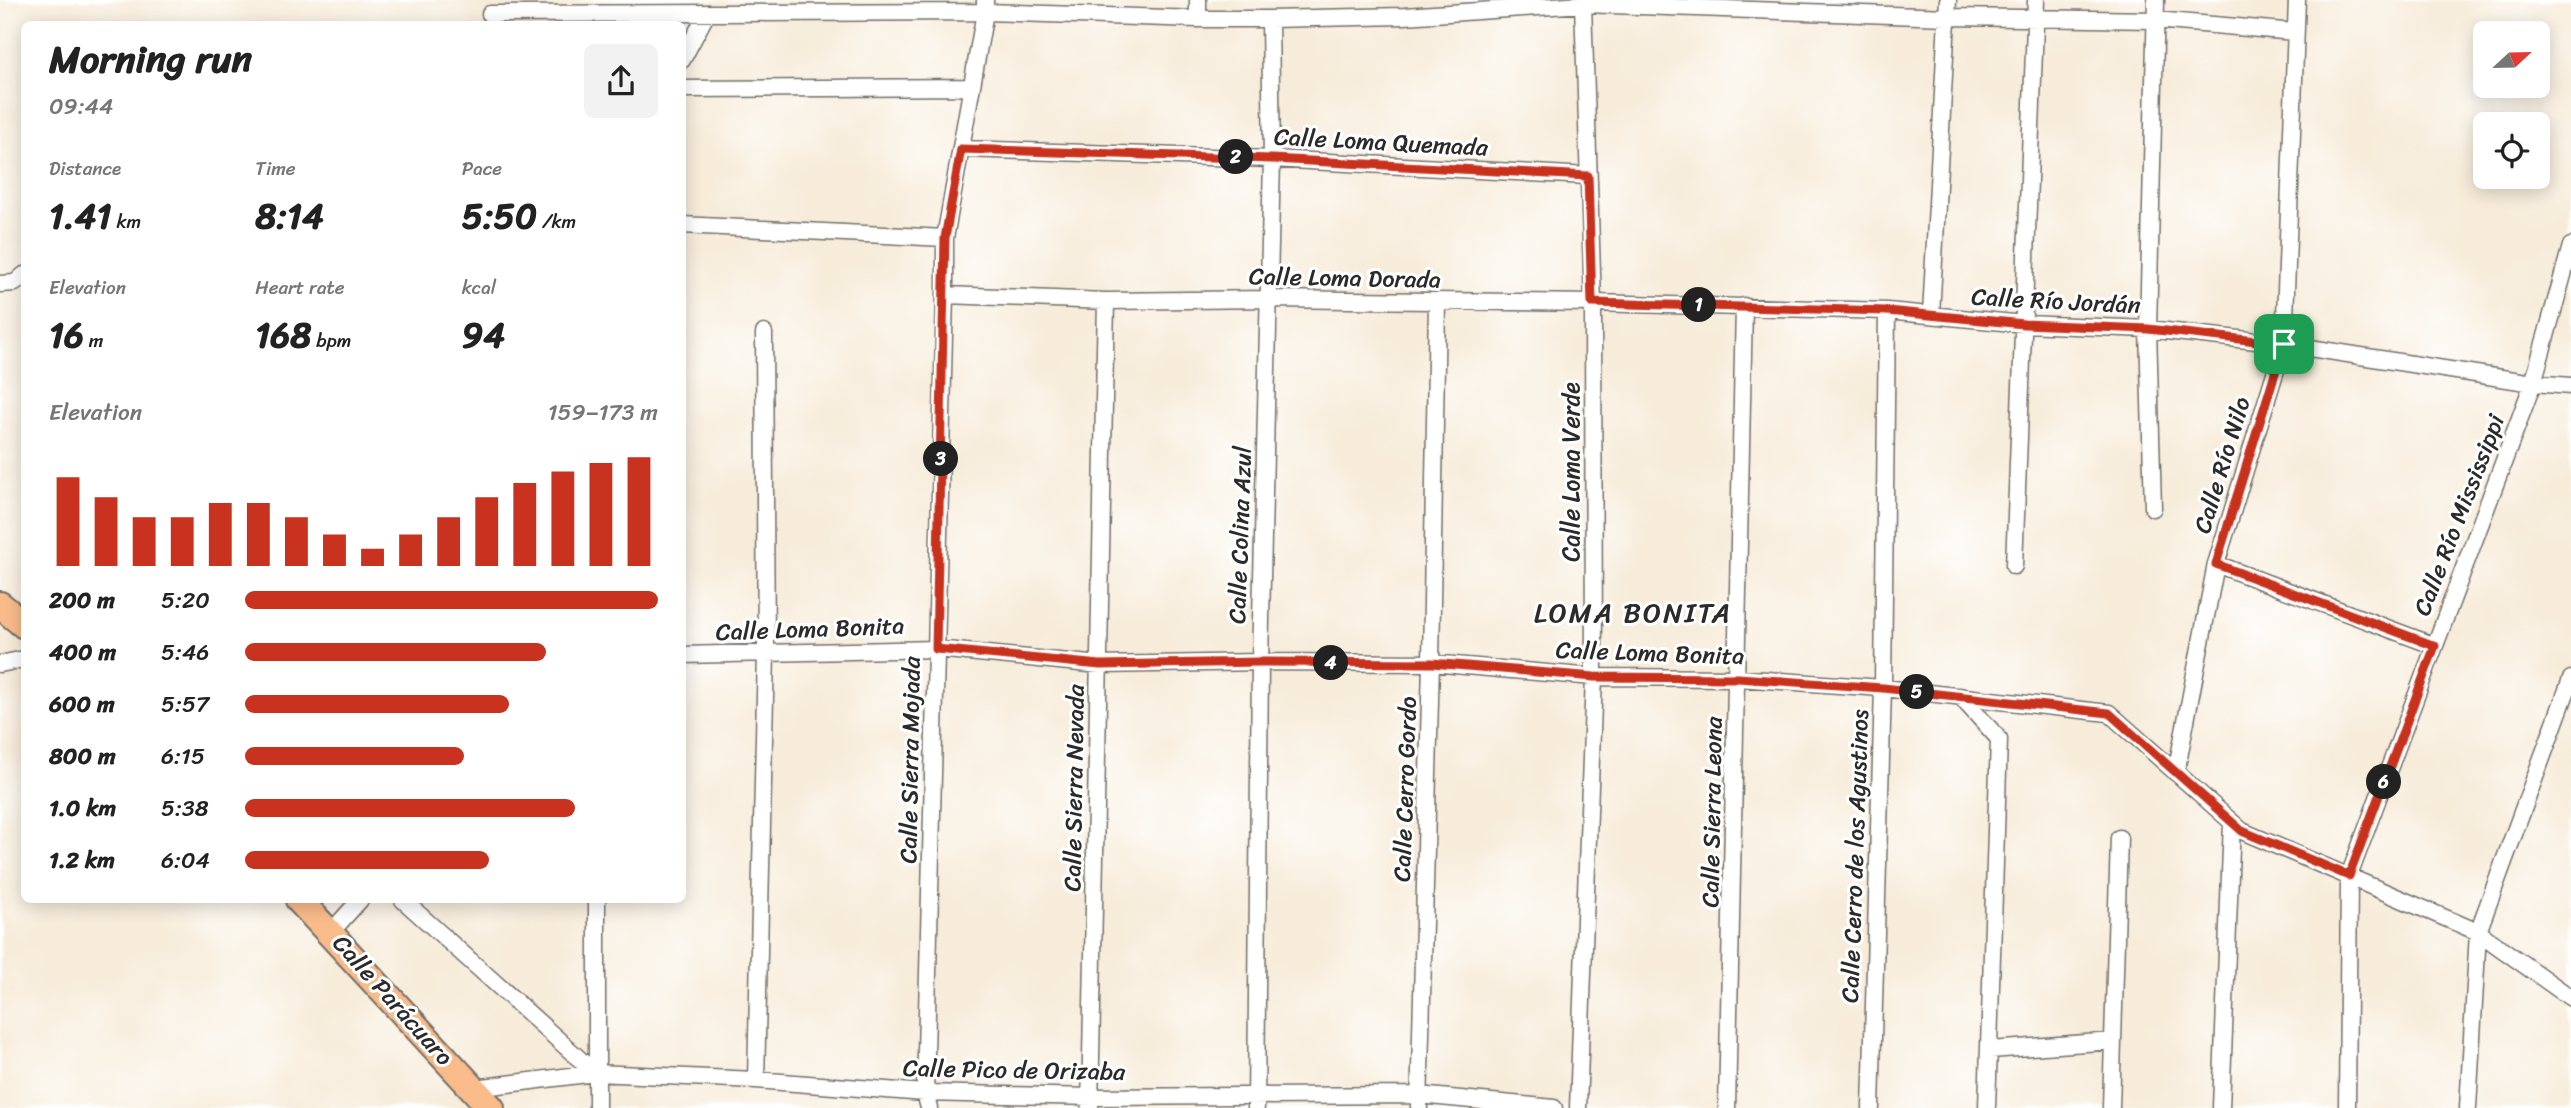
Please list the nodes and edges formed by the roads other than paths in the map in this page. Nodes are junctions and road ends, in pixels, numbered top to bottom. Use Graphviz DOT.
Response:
graph roads {
  1 [pos="1198,0"];
  2 [pos="1948,0"];
  3 [pos="2036,0"];
  4 [pos="2156,0"];
  5 [pos="2297,0"];
  6 [pos="1627,3"];
  7 [pos="1583,4"];
  8 [pos="985,6"];
  9 [pos="1848,6"];
  10 [pos="759,7"];
  11 [pos="1405,8"];
  12 [pos="490,13"];
  13 [pos="706,15"];
  14 [pos="1948,17"];
  15 [pos="1198,19"];
  16 [pos="1270,19"];
  17 [pos="2035,19"];
  18 [pos="2155,20"];
  19 [pos="2295,32"];
  20 [pos="686,52"];
  21 [pos="971,87"];
  22 [pos="686,89"];
  23 [pos="961,149"];
  24 [pos="1272,159"];
  25 [pos="1588,176"];
  26 [pos="686,225"];
  27 [pos="945,238"];
  28 [pos="2571,246"];
  29 [pos="21,277"];
  30 [pos="0,284"];
  31 [pos="945,295"];
  32 [pos="1269,299"];
  33 [pos="1106,301"];
  34 [pos="1437,303"];
  35 [pos="1592,303"];
  36 [pos="1744,306"];
  37 [pos="1887,311"];
  38 [pos="1931,315"];
  39 [pos="2024,324"];
  40 [pos="2148,329"];
  41 [pos="764,334"];
  42 [pos="2284,344"];
  43 [pos="2533,383"];
  44 [pos="2571,386"];
  45 [pos="2153,508"];
  46 [pos="2216,564"];
  47 [pos="2014,566"];
  48 [pos="0,605"];
  49 [pos="21,622"];
  50 [pos="2435,646"];
  51 [pos="936,649"];
  52 [pos="766,653"];
  53 [pos="686,655"];
  54 [pos="21,660"];
  55 [pos="1260,662"];
  56 [pos="1432,663"];
  57 [pos="0,664"];
  58 [pos="1100,665"];
  59 [pos="1594,677"];
  60 [pos="1738,678"];
  61 [pos="2571,679"];
  62 [pos="1883,688"];
  63 [pos="1961,696"];
  64 [pos="2176,773"];
  65 [pos="2232,822"];
  66 [pos="2119,838"];
  67 [pos="2349,876"];
  68 [pos="302,903"];
  69 [pos="357,903"];
  70 [pos="406,903"];
  71 [pos="597,903"];
  72 [pos="331,932"];
  73 [pos="2478,932"];
  74 [pos="2571,998"];
  75 [pos="2113,1041"];
  76 [pos="1990,1050"];
  77 [pos="595,1073"];
  78 [pos="756,1080"];
  79 [pos="475,1094"];
  80 [pos="927,1100"];
  81 [pos="1419,1101"];
  82 [pos="1090,1102"];
  83 [pos="1256,1102"];
  84 [pos="597,1108"];
  85 [pos="1554,1108"];
  86 [pos="1578,1108"];
  87 [pos="1727,1108"];
  88 [pos="1871,1108"];
  89 [pos="1987,1108"];
  90 [pos="2111,1108"];
  91 [pos="2221,1108"];
  92 [pos="2347,1108"];
  93 [pos="2468,1108"];
  1 -- 15 [label="street"];
  2 -- 14 [label="street"];
  3 -- 17 [label="street"];
  4 -- 18 [label="street"];
  5 -- 19 [label="street, Calle Río Nilo"];
  6 -- 7 [label="street"];
  6 -- 9 [label="street"];
  7 -- 11 [label="street"];
  7 -- 25 [label="street, Calle Loma Verde"];
  8 -- 10 [label="street"];
  8 -- 15 [label="street"];
  8 -- 21 [label="street, Calle Sierra Mojada"];
  9 -- 14 [label="street"];
  10 -- 13 [label="street"];
  11 -- 16 [label="street"];
  12 -- 13 [label="street"];
  13 -- 20 [label="street"];
  14 -- 17 [label="street"];
  14 -- 38 [label="street"];
  15 -- 16 [label="street"];
  16 -- 24 [label="street, Calle Colina Azul"];
  17 -- 18 [label="street"];
  17 -- 39 [label="street"];
  18 -- 19 [label="street"];
  18 -- 40 [label="street"];
  19 -- 42 [label="street, Calle Río Nilo"];
  21 -- 22 [label="street"];
  21 -- 23 [label="street, Calle Sierra Mojada"];
  23 -- 24 [label="street, Calle Loma Quemada"];
  23 -- 27 [label="street, Calle Sierra Mojada"];
  24 -- 25 [label="street, Calle Loma Quemada"];
  24 -- 32 [label="street, Calle Colina Azul"];
  25 -- 35 [label="street, Calle Loma Verde"];
  26 -- 27 [label="street"];
  27 -- 31 [label="street, Calle Sierra Mojada"];
  28 -- 43 [label="street, Calle Río Mississippi"];
  29 -- 30 [label="street"];
  31 -- 33 [label="street, Calle Loma Dorada"];
  31 -- 51 [label="street, Calle Sierra Mojada"];
  32 -- 33 [label="street, Calle Loma Dorada"];
  32 -- 34 [label="street, Calle Loma Dorada"];
  32 -- 55 [label="street, Calle Colina Azul"];
  33 -- 58 [label="street, Calle Sierra Nevada"];
  34 -- 35 [label="street, Calle Loma Dorada"];
  34 -- 56 [label="street, Calle Cerro Gordo"];
  35 -- 36 [label="street, Calle Loma Dorada"];
  35 -- 59 [label="street, Calle Loma Verde"];
  36 -- 37 [label="street, Calle Río Jordán"];
  36 -- 60 [label="street, Calle Sierra Leona"];
  37 -- 38 [label="street, Calle Río Jordán"];
  37 -- 62 [label="street, Calle Cerro de los Agustinos"];
  38 -- 39 [label="street, Calle Río Jordán"];
  39 -- 40 [label="street, Calle Río Jordán"];
  39 -- 47 [label="street"];
  40 -- 42 [label="street, Calle Río Jordán"];
  40 -- 45 [label="street"];
  41 -- 52 [label="street"];
  42 -- 43 [label="street, Calle Río Jordán"];
  42 -- 46 [label="street, Calle Río Nilo"];
  43 -- 44 [label="street, Calle Río Jordán"];
  43 -- 50 [label="street, Calle Río Mississippi"];
  46 -- 50 [label="street"];
  46 -- 64 [label="street, Calle Río Nilo"];
  48 -- 49 [label="main road"];
  50 -- 67 [label="street, Calle Río Mississippi"];
  51 -- 52 [label="street, Calle Loma Bonita"];
  51 -- 58 [label="street, Calle Loma Bonita"];
  51 -- 80 [label="street, Calle Sierra Mojada"];
  52 -- 53 [label="street, Calle Loma Bonita"];
  52 -- 78 [label="street"];
  54 -- 57 [label="street"];
  55 -- 56 [label="street, Calle Loma Bonita"];
  55 -- 58 [label="street, Calle Loma Bonita"];
  55 -- 83 [label="street, Calle Colina Azul"];
  56 -- 59 [label="street, Calle Loma Bonita"];
  56 -- 81 [label="street, Calle Cerro Gordo"];
  58 -- 82 [label="street, Calle Sierra Nevada"];
  59 -- 60 [label="street, Calle Loma Bonita"];
  59 -- 86 [label="street, Calle Loma Verde"];
  60 -- 62 [label="street, Calle Loma Bonita"];
  60 -- 87 [label="street, Calle Sierra Leona"];
  61 -- 73 [label="street"];
  62 -- 63 [label="street, Calle Loma Bonita"];
  62 -- 88 [label="street, Calle Cerro de los Agustinos"];
  63 -- 64 [label="street, Calle Loma Bonita"];
  63 -- 76 [label="street"];
  64 -- 65 [label="street, Calle Loma Bonita"];
  65 -- 67 [label="street, Calle Loma Bonita"];
  65 -- 91 [label="street"];
  66 -- 75 [label="street"];
  67 -- 73 [label="street, Calle Loma Bonita"];
  67 -- 92 [label="street"];
  68 -- 72 [label="main road, Calle Parácuaro"];
  69 -- 72 [label="street"];
  70 -- 77 [label="street"];
  71 -- 77 [label="street"];
  72 -- 79 [label="main road, Calle Parácuaro"];
  73 -- 74 [label="street, Calle Loma Bonita"];
  73 -- 93 [label="street"];
  75 -- 76 [label="street"];
  75 -- 90 [label="street"];
  76 -- 89 [label="street"];
  77 -- 78 [label="street, Calle Pico de Orizaba"];
  77 -- 79 [label="street, Calle Pico de Orizaba"];
  77 -- 84 [label="street"];
  78 -- 80 [label="street, Calle Pico de Orizaba"];
  80 -- 82 [label="street, Calle Pico de Orizaba"];
  81 -- 83 [label="street, Calle Pico de Orizaba"];
  81 -- 85 [label="street, Calle Pico de Orizaba"];
  82 -- 83 [label="street, Calle Pico de Orizaba"];
}
